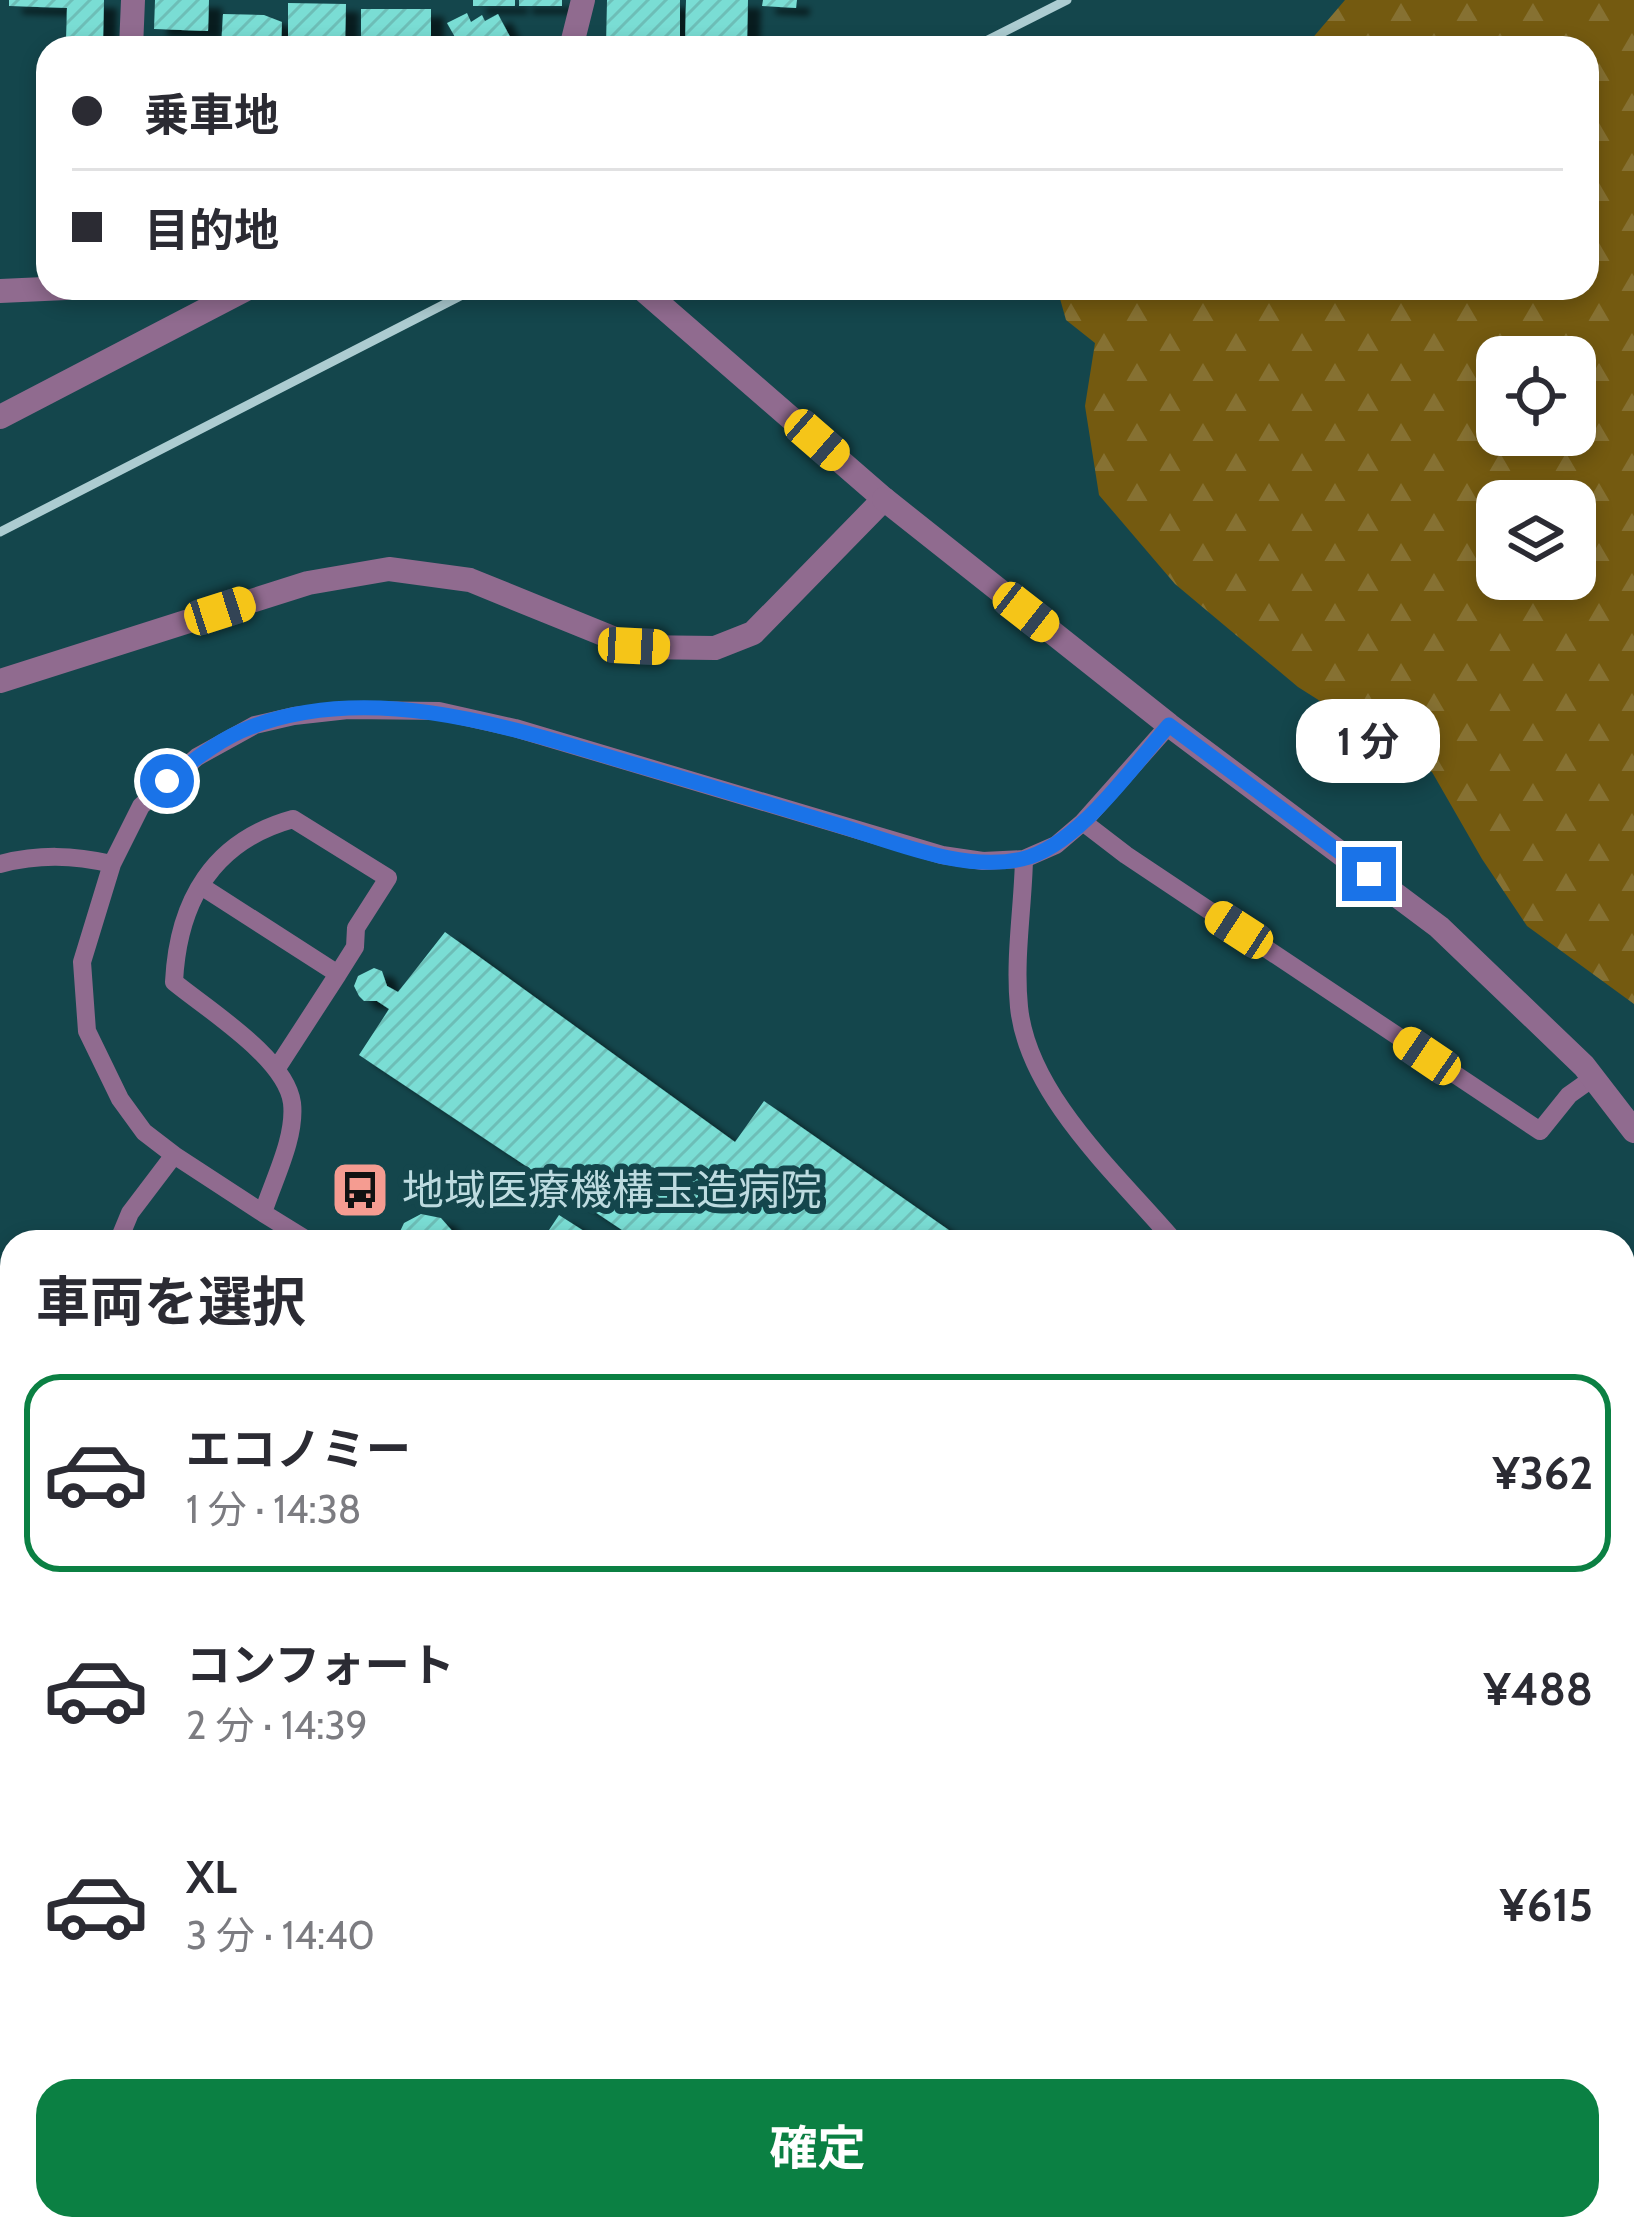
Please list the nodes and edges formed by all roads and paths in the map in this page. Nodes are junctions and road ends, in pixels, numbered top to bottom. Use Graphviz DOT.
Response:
graph roads {
  1 [pos="133,0"];
  2 [pos="583,0"];
  3 [pos="132,36"];
  4 [pos="577,36"];
  5 [pos="36,289"];
  6 [pos="0,291"];
  7 [pos="225,300"];
  8 [pos="655,300"];
  9 [pos="0,417"];
  10 [pos="884,499"];
  11 [pos="0,682"];
  12 [pos="1169,725"];
  13 [pos="1083,822"];
  14 [pos="1024,859"];
  15 [pos="0,864"];
  16 [pos="112,864"];
  17 [pos="201,886"];
  18 [pos="338,974"];
  19 [pos="278,1067"];
  20 [pos="1594,1078"];
  21 [pos="1634,1131"];
  22 [pos="174,1155"];
  23 [pos="263,1213"];
  24 [pos="123,1230"];
  25 [pos="291,1230"];
  26 [pos="1165,1230"];
  1 -- 3 [label="street"];
  2 -- 4 [label="street"];
  5 -- 6 [label="street"];
  7 -- 9 [label="street"];
  8 -- 10 [label="street"];
  10 -- 11 [label="street"];
  10 -- 12 [label="street"];
  12 -- 13 [label="lane"];
  12 -- 20 [label="street"];
  13 -- 14 [label="lane"];
  13 -- 20 [label="lane"];
  14 -- 16 [label="lane"];
  14 -- 26 [label="lane"];
  15 -- 16 [label="lane"];
  16 -- 22 [label="lane"];
  17 -- 18 [label="lane"];
  17 -- 18 [label="lane"];
  17 -- 19 [label="lane"];
  18 -- 19 [label="lane"];
  19 -- 23 [label="lane"];
  20 -- 21 [label="street"];
  22 -- 23 [label="lane"];
  22 -- 24 [label="lane"];
  23 -- 25 [label="lane"];
}
